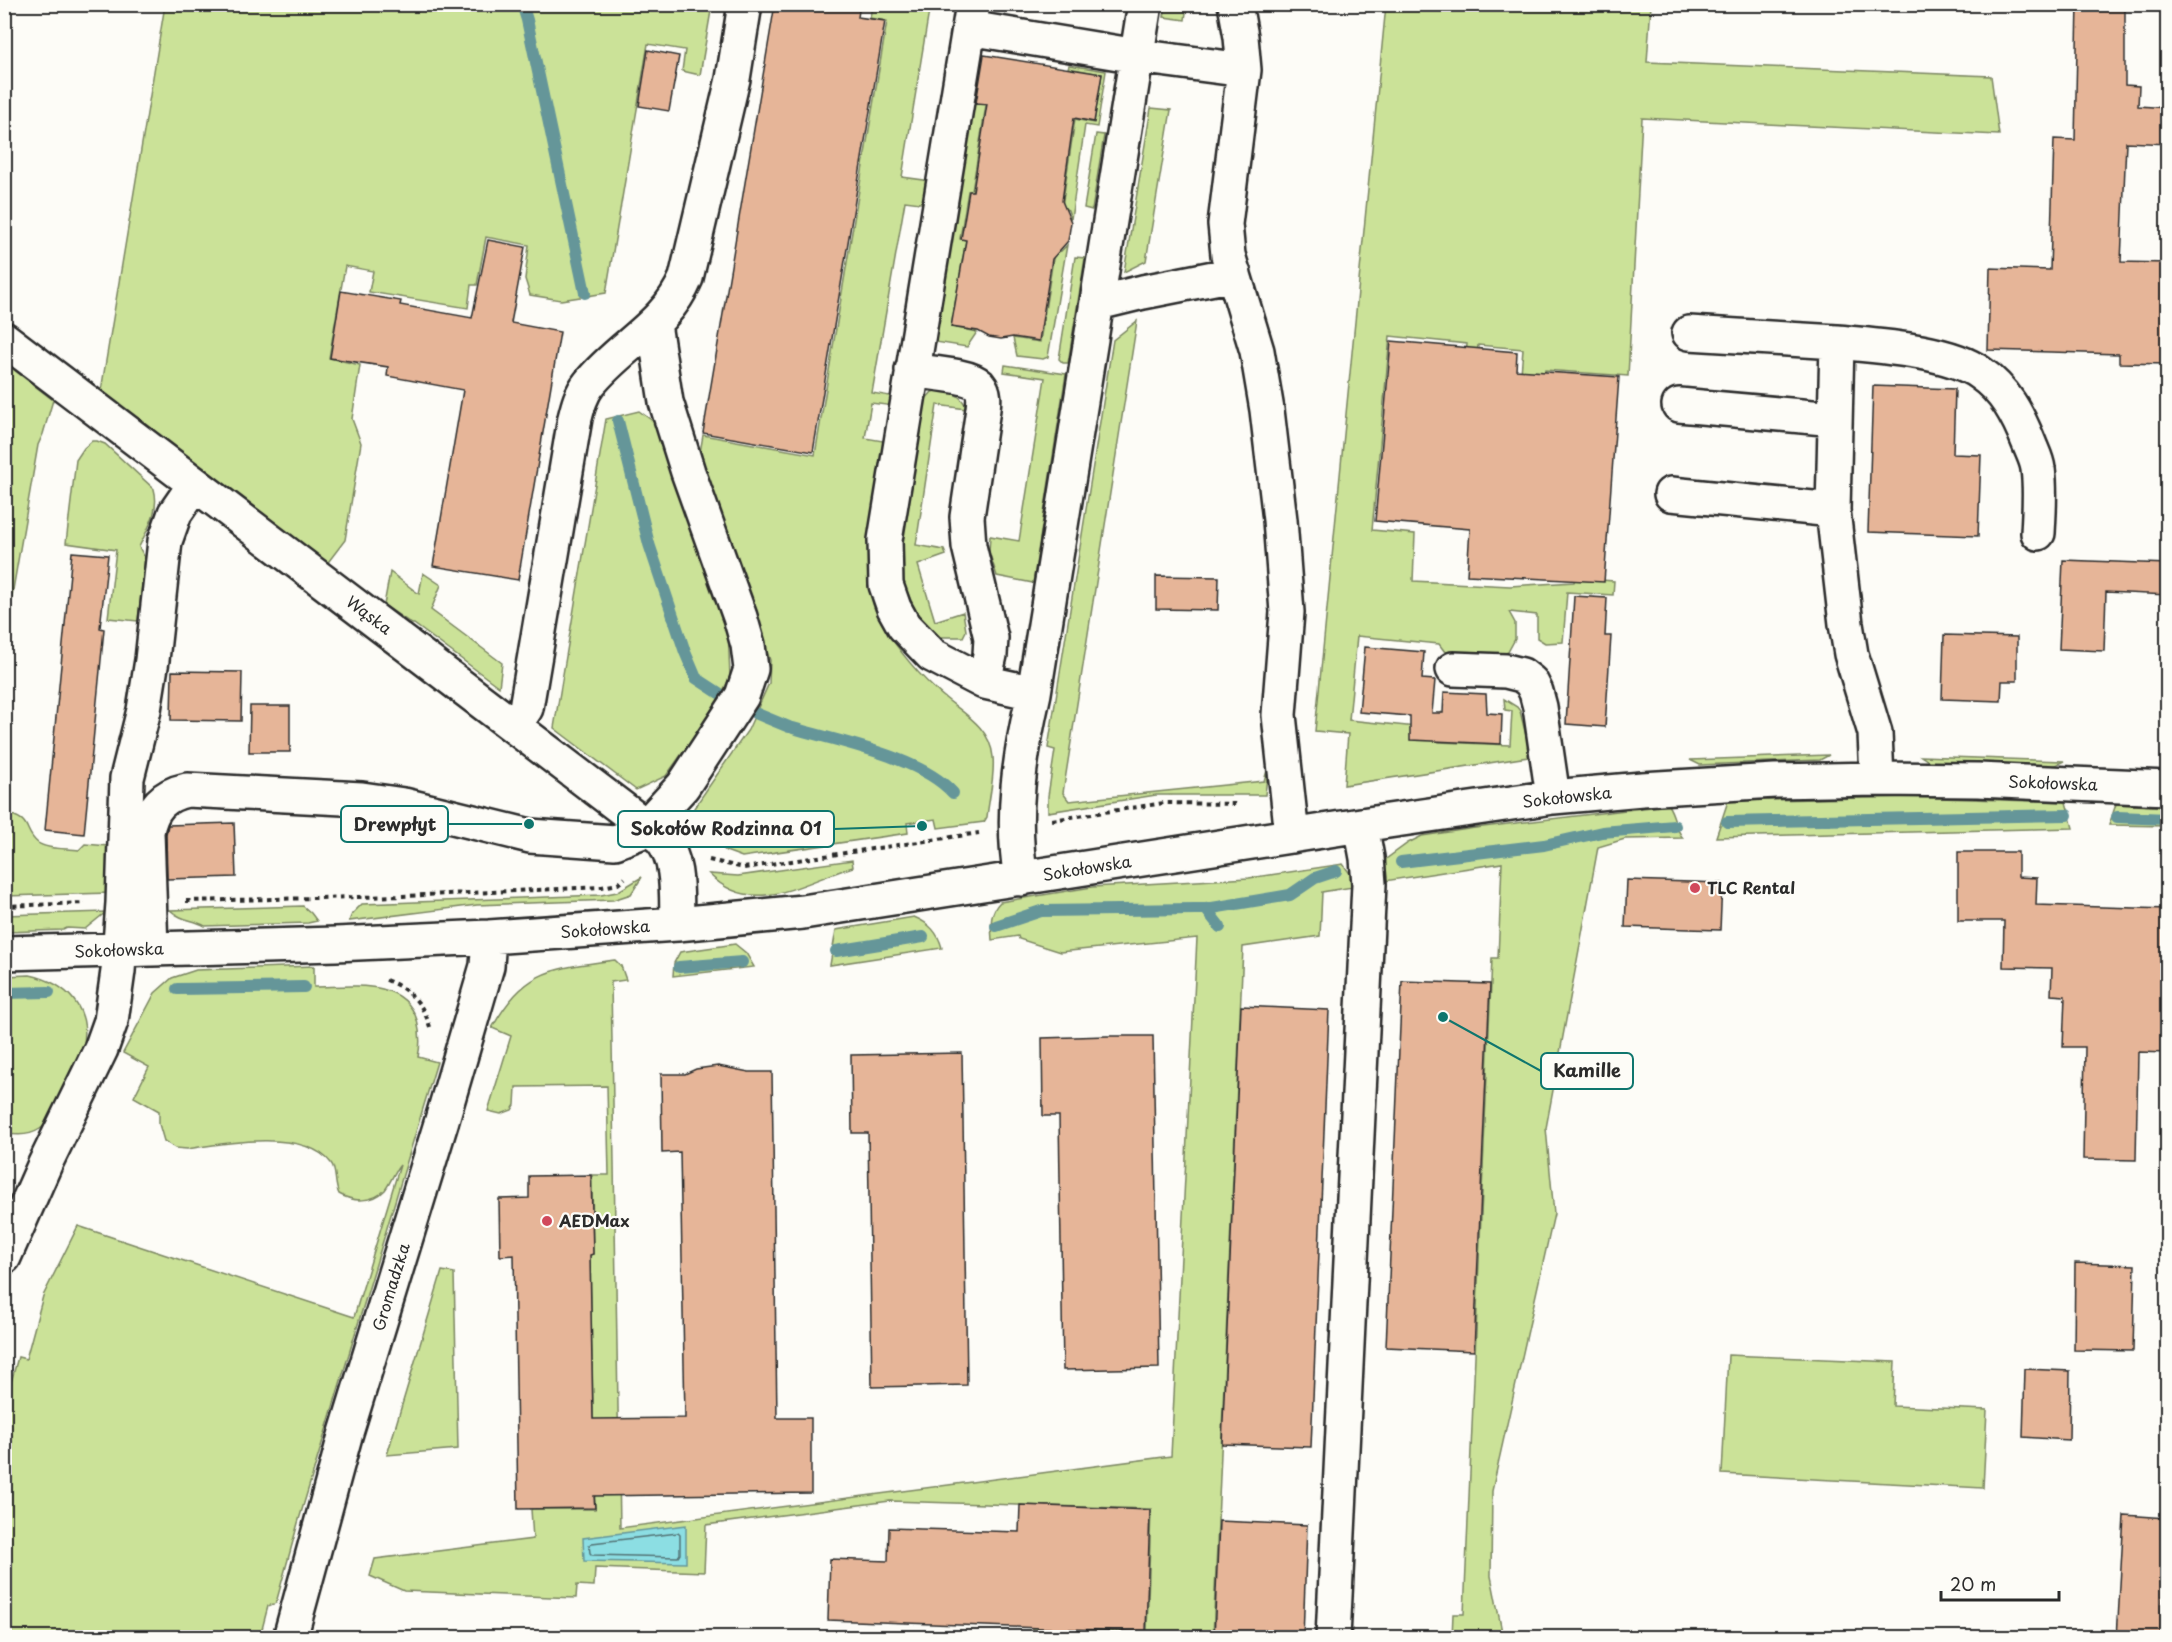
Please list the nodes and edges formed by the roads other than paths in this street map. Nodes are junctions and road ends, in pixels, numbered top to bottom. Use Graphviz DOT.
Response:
graph roads {
  1 [pos="745,4"];
  2 [pos="1145,4"];
  3 [pos="1235,4"];
  4 [pos="971,16"];
  5 [pos="1137,56"];
  6 [pos="1244,70"];
  7 [pos="1234,274"];
  8 [pos="1098,303"];
  9 [pos="654,324"];
  10 [pos="1689,333"];
  11 [pos="4,339"];
  12 [pos="1837,342"];
  13 [pos="912,370"];
  14 [pos="1679,405"];
  15 [pos="1835,419"];
  16 [pos="195,484"];
  17 [pos="1671,494"];
  18 [pos="1833,510"];
  19 [pos="2038,533"];
  20 [pos="1453,669"];
  21 [pos="984,682"];
  22 [pos="1034,693"];
  23 [pos="514,726"];
  24 [pos="1877,779"];
  25 [pos="2168,788"];
  26 [pos="1553,797"];
  27 [pos="1361,825"];
  28 [pos="646,826"];
  29 [pos="1292,836"];
  30 [pos="1021,879"];
  31 [pos="136,902"];
  32 [pos="677,924"];
  33 [pos="489,937"];
  34 [pos="151,949"];
  35 [pos="119,950"];
  36 [pos="4,953"];
  37 [pos="4,1257"];
  38 [pos="290,1638"];
  39 [pos="1333,1638"];
  1 -- 9 [label="street"];
  2 -- 5 [label="street"];
  3 -- 6 [label="street"];
  4 -- 5 [label="street"];
  4 -- 13 [label="street"];
  5 -- 6 [label="street"];
  5 -- 8 [label="street"];
  6 -- 7 [label="street"];
  7 -- 8 [label="street"];
  7 -- 29 [label="street"];
  8 -- 22 [label="street"];
  9 -- 23 [label="street"];
  9 -- 28 [label="street"];
  10 -- 12 [label="street"];
  11 -- 16 [label="street, Wąska"];
  12 -- 15 [label="street"];
  12 -- 19 [label="street"];
  13 -- 21 [label="street"];
  13 -- 21 [label="street"];
  14 -- 15 [label="street"];
  15 -- 18 [label="street"];
  16 -- 23 [label="street, Wąska"];
  16 -- 31 [label="street"];
  17 -- 18 [label="street"];
  18 -- 24 [label="street"];
  20 -- 26 [label="street"];
  21 -- 22 [label="street"];
  22 -- 30 [label="street"];
  23 -- 28 [label="street, Wąska"];
  24 -- 25 [label="street, Sokołowska"];
  24 -- 26 [label="street, Sokołowska"];
  26 -- 27 [label="street, Sokołowska"];
  27 -- 29 [label="street, Sokołowska"];
  27 -- 39 [label="street"];
  28 -- 31 [label="street"];
  28 -- 32 [label="street, Wąska"];
  29 -- 30 [label="street, Sokołowska"];
  30 -- 32 [label="street, Sokołowska"];
  31 -- 34 [label="street"];
  31 -- 35 [label="street"];
  32 -- 33 [label="street, Sokołowska"];
  33 -- 34 [label="street, Sokołowska"];
  33 -- 38 [label="street, Gromadzka"];
  34 -- 35 [label="street, Sokołowska"];
  35 -- 36 [label="street, Sokołowska"];
  35 -- 37 [label="street"];
}
